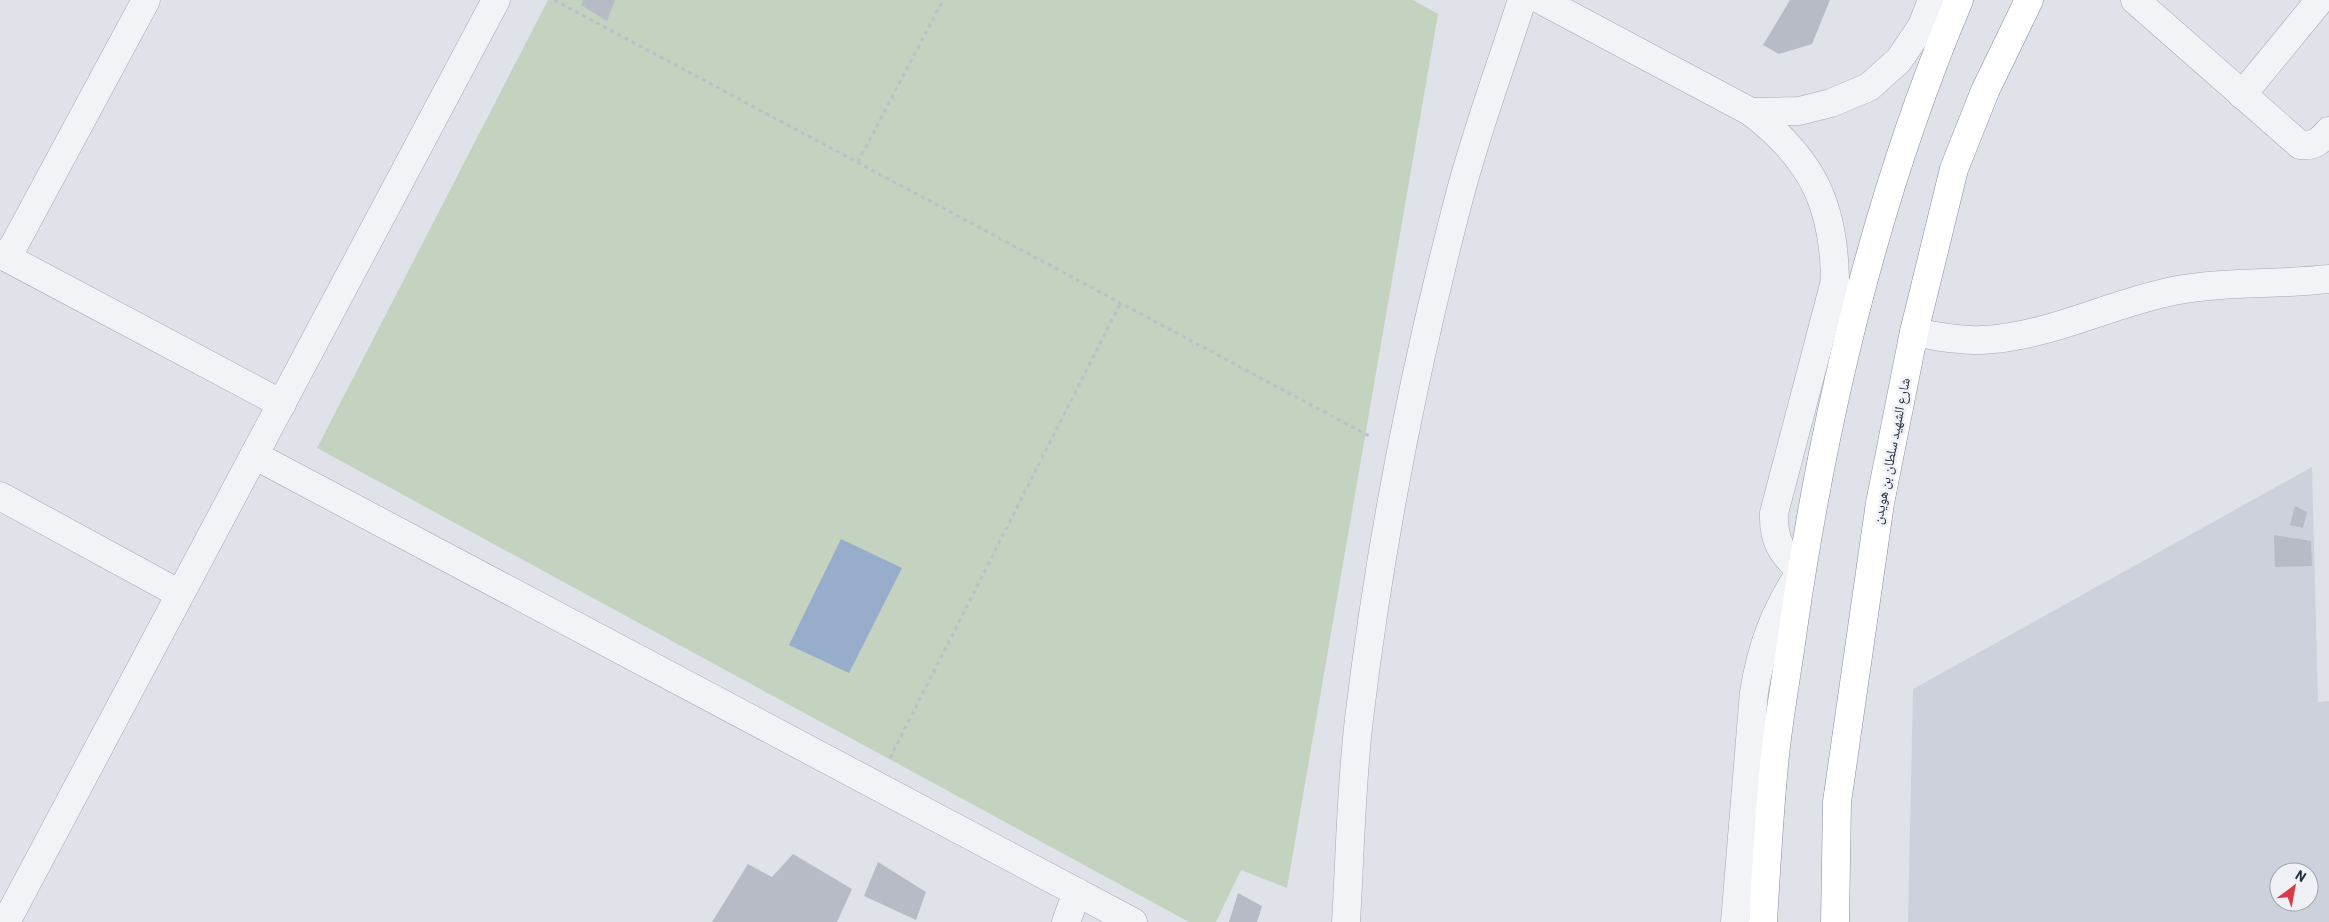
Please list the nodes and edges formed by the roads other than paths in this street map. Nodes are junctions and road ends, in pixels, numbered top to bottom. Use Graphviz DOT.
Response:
graph roads {
  1 [pos="146,0"];
  2 [pos="496,0"];
  3 [pos="1522,0"];
  4 [pos="1541,0"];
  5 [pos="1932,0"];
  6 [pos="1959,0"];
  7 [pos="2135,0"];
  8 [pos="2320,0"];
  9 [pos="2033,1"];
  10 [pos="2242,95"];
  11 [pos="1751,112"];
  12 [pos="2329,130"];
  13 [pos="4,256"];
  14 [pos="2329,279"];
  15 [pos="1914,332"];
  16 [pos="282,404"];
  17 [pos="254,455"];
  18 [pos="0,496"];
  19 [pos="1802,571"];
  20 [pos="180,594"];
  21 [pos="1077,892"];
  22 [pos="6,922"];
  23 [pos="1066,922"];
  24 [pos="1133,922"];
  25 [pos="1346,922"];
  26 [pos="1735,922"];
  27 [pos="1763,922"];
  28 [pos="1835,922"];
  1 -- 13 [label="street"];
  2 -- 16 [label="street"];
  3 -- 25 [label="street"];
  4 -- 11 [label="street"];
  5 -- 11 [label="street"];
  6 -- 19 [label="highway"];
  7 -- 10 [label="street"];
  8 -- 10 [label="street"];
  9 -- 15 [label="highway, شارع الشهيد سلطان بن هويدن"];
  10 -- 12 [label="street"];
  11 -- 19 [label="street"];
  13 -- 16 [label="street"];
  14 -- 15 [label="street"];
  15 -- 28 [label="highway, شارع الشهيد سلطان بن هويدن"];
  16 -- 17 [label="street"];
  17 -- 20 [label="street"];
  17 -- 21 [label="street"];
  18 -- 20 [label="street"];
  19 -- 26 [label="street"];
  19 -- 27 [label="highway"];
  20 -- 22 [label="street"];
  21 -- 23 [label="street"];
  21 -- 24 [label="street"];
}
